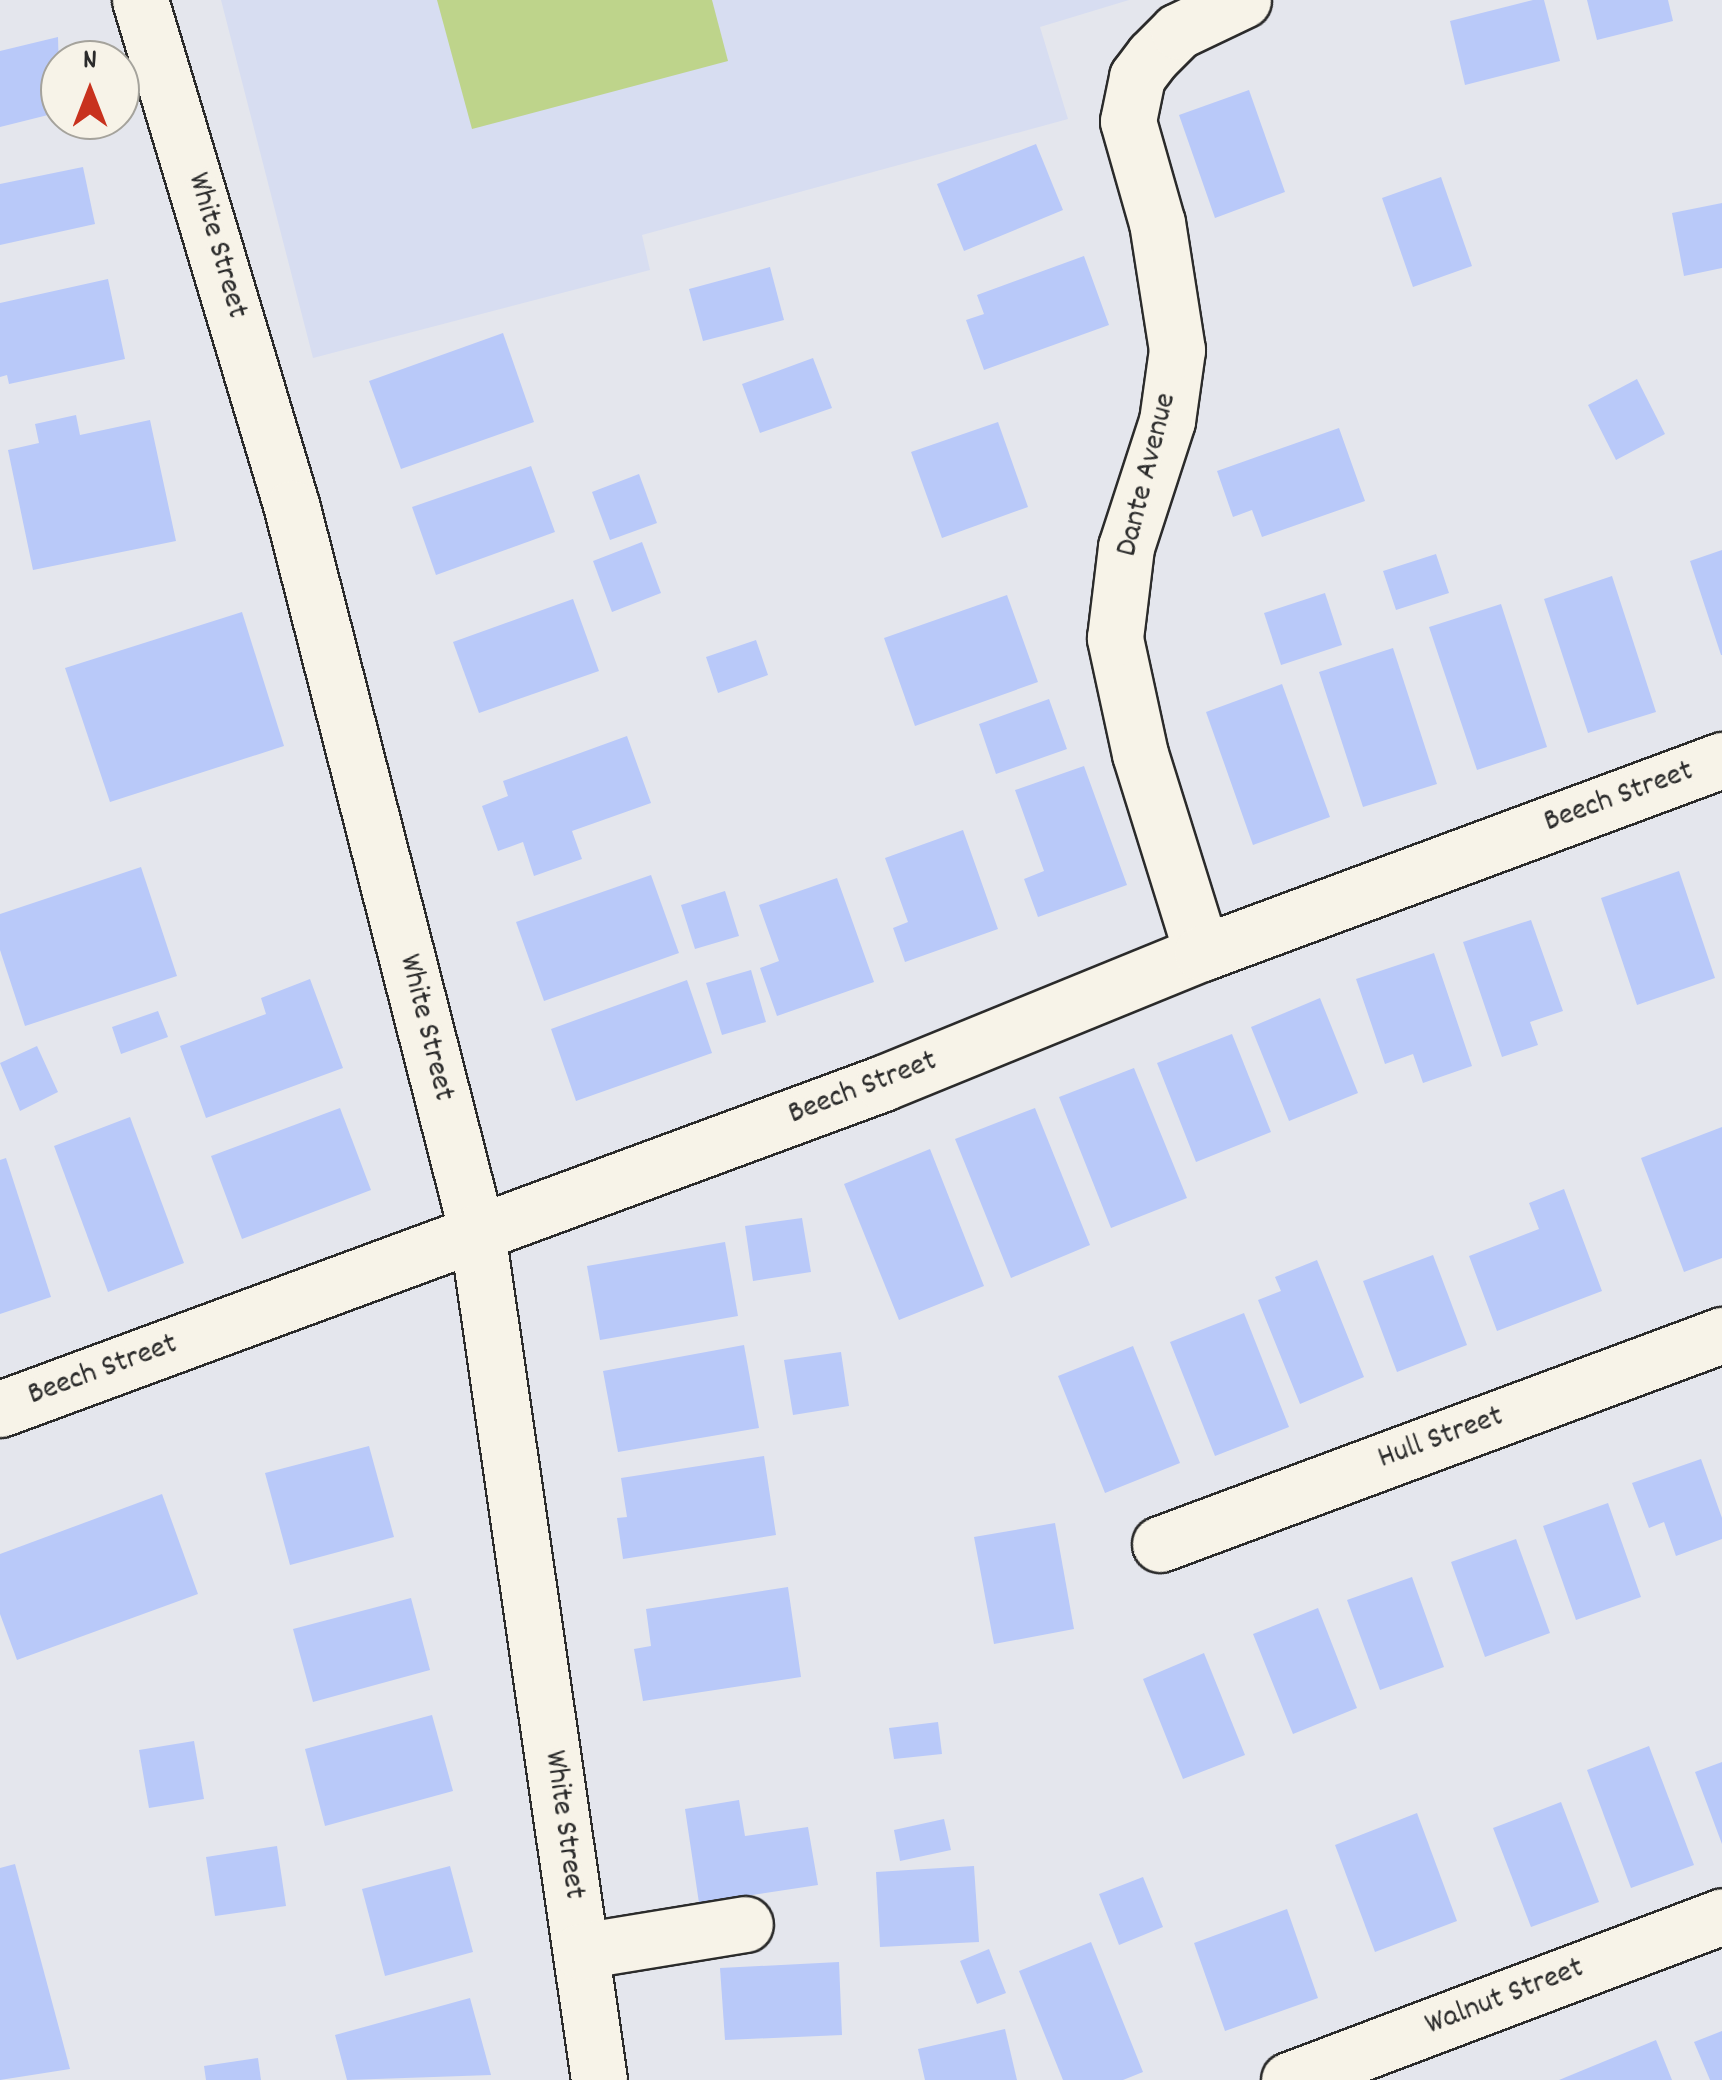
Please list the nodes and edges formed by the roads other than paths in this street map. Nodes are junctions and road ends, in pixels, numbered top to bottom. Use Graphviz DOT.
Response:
graph roads {
  1 [pos="140,0"];
  2 [pos="1242,0"];
  3 [pos="1722,760"];
  4 [pos="1202,953"];
  5 [pos="478,1232"];
  6 [pos="1722,1335"];
  7 [pos="0,1409"];
  8 [pos="1160,1544"];
  9 [pos="1722,1916"];
  10 [pos="745,1924"];
  11 [pos="581,1951"];
  12 [pos="600,2080"];
  13 [pos="1288,2080"];
  1 -- 5 [label="street, White Street"];
  2 -- 4 [label="street, Dante Avenue"];
  3 -- 4 [label="street, Beech Street"];
  4 -- 5 [label="street, Beech Street"];
  5 -- 7 [label="street, Beech Street"];
  5 -- 11 [label="street, White Street"];
  6 -- 8 [label="street, Hull Street"];
  9 -- 13 [label="street, Walnut Street"];
  10 -- 11 [label="street"];
  11 -- 12 [label="street, White Street"];
}
